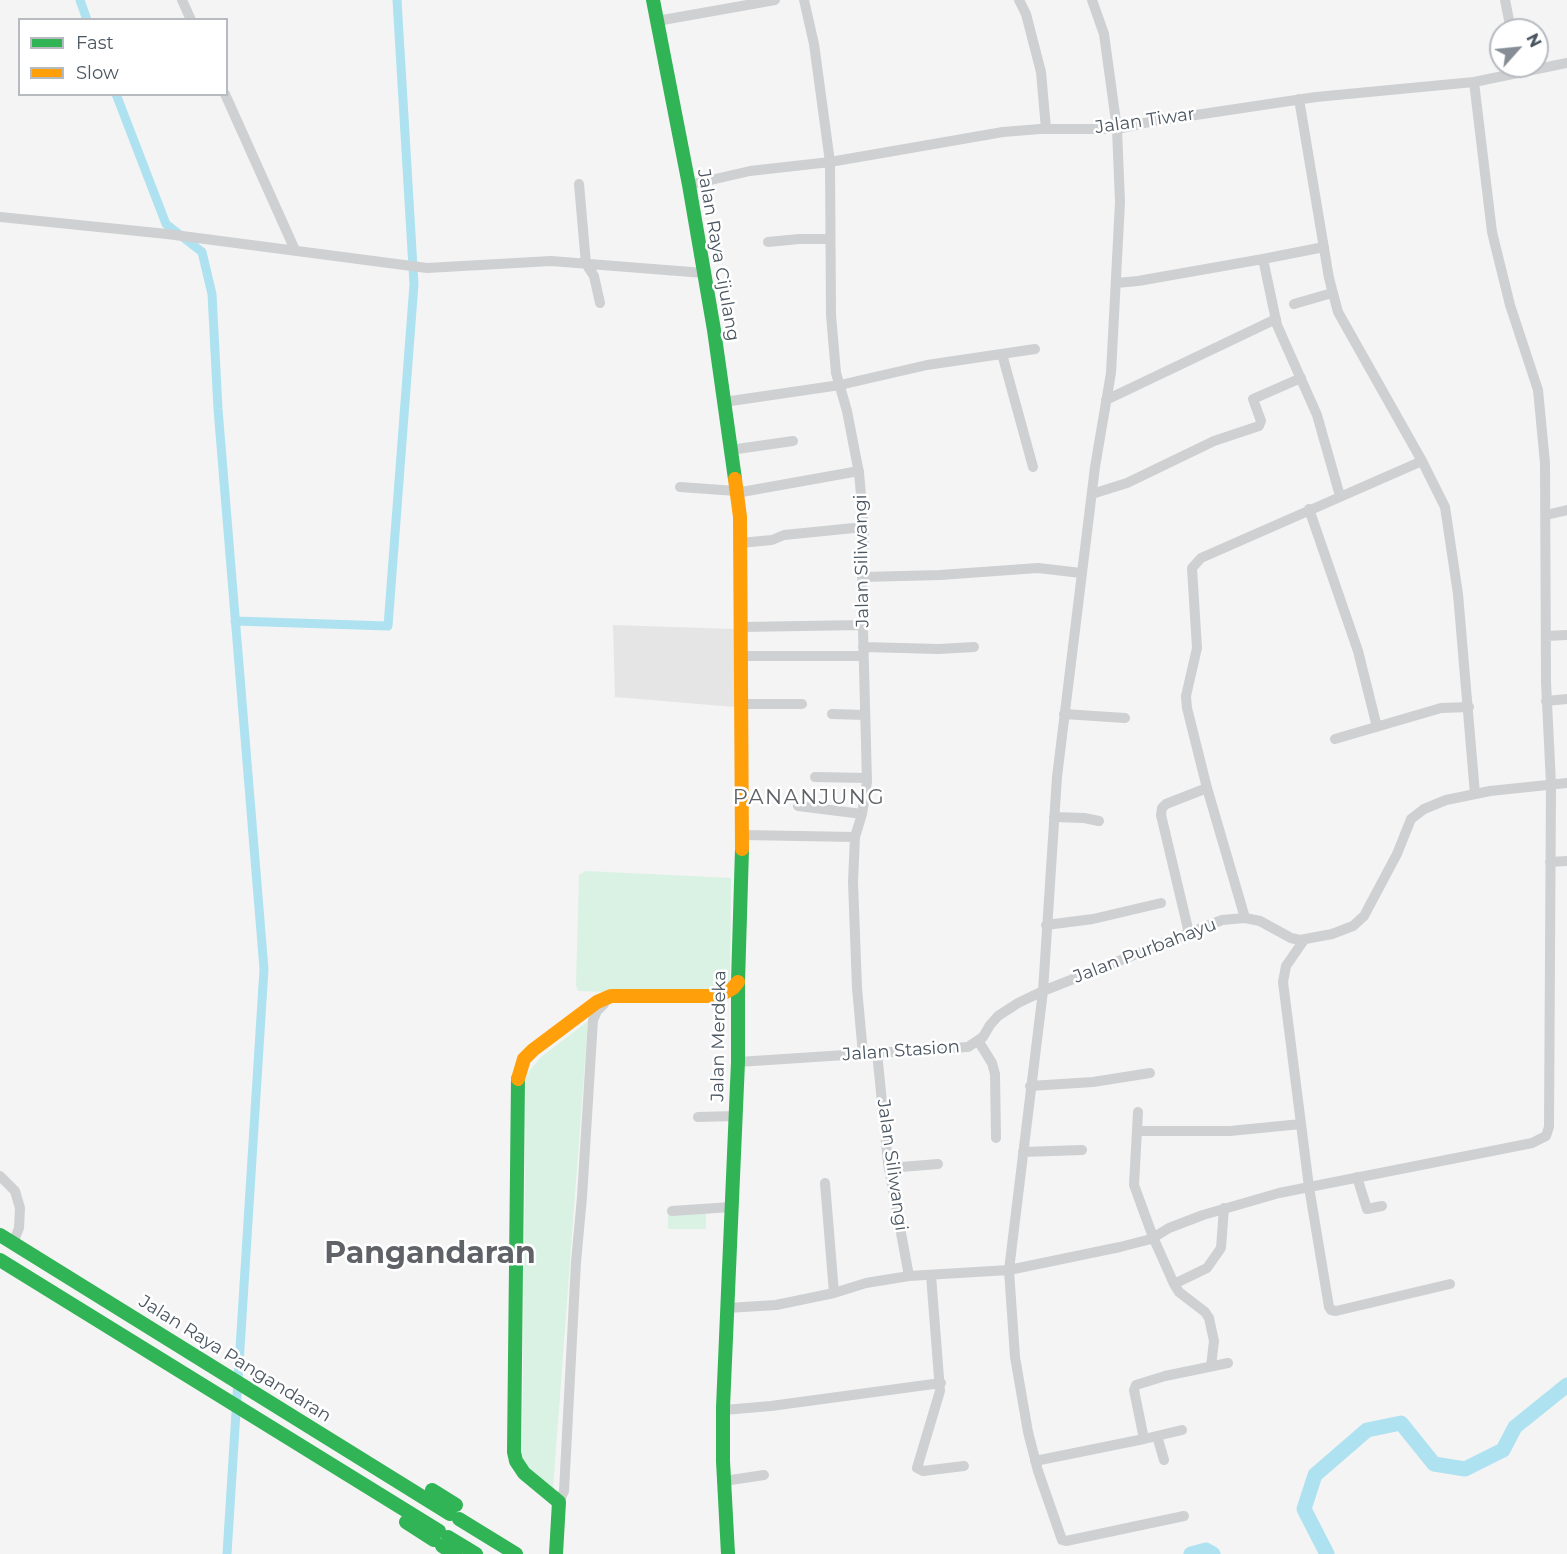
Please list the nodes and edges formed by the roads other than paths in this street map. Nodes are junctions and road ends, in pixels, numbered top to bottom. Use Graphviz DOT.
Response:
graph roads {
  1 [pos="182,0"];
  2 [pos="653,0"];
  3 [pos="775,0"];
  4 [pos="804,0"];
  5 [pos="1019,0"];
  6 [pos="1092,0"];
  7 [pos="1505,0"];
  8 [pos="189,18"];
  9 [pos="1509,18"];
  10 [pos="657,21"];
  11 [pos="1567,63"];
  12 [pos="1549,65"];
  13 [pos="1489,78"];
  14 [pos="1474,82"];
  15 [pos="226,96"];
  16 [pos="1299,99"];
  17 [pos="1046,129"];
  18 [pos="1117,129"];
  19 [pos="830,162"];
  20 [pos="579,184"];
  21 [pos="689,185"];
  22 [pos="0,217"];
  23 [pos="830,239"];
  24 [pos="768,242"];
  25 [pos="1324,247"];
  26 [pos="295,250"];
  27 [pos="1263,259"];
  28 [pos="586,264"];
  29 [pos="704,273"];
  30 [pos="1116,282"];
  31 [pos="1332,294"];
  32 [pos="600,303"];
  33 [pos="1294,304"];
  34 [pos="1276,319"];
  35 [pos="1035,349"];
  36 [pos="1002,354"];
  37 [pos="1300,378"];
  38 [pos="840,385"];
  39 [pos="1106,400"];
  40 [pos="724,402"];
  41 [pos="794,441"];
  42 [pos="730,450"];
  43 [pos="1422,461"];
  44 [pos="1033,467"];
  45 [pos="859,471"];
  46 [pos="680,487"];
  47 [pos="736,492"];
  48 [pos="1092,494"];
  49 [pos="1340,496"];
  50 [pos="1309,509"];
  51 [pos="1567,510"];
  52 [pos="1545,515"];
  53 [pos="740,517"];
  54 [pos="864,527"];
  55 [pos="740,543"];
  56 [pos="1081,573"];
  57 [pos="862,577"];
  58 [pos="863,625"];
  59 [pos="741,627"];
  60 [pos="1567,635"];
  61 [pos="1546,636"];
  62 [pos="974,647"];
  63 [pos="863,652"];
  64 [pos="741,656"];
  65 [pos="1567,699"];
  66 [pos="1546,701"];
  67 [pos="742,704"];
  68 [pos="802,704"];
  69 [pos="1469,707"];
  70 [pos="832,714"];
  71 [pos="1064,714"];
  72 [pos="865,715"];
  73 [pos="1125,718"];
  74 [pos="1377,727"];
  75 [pos="1335,739"];
  76 [pos="815,777"];
  77 [pos="867,778"];
  78 [pos="1567,783"];
  79 [pos="1551,784"];
  80 [pos="1207,788"];
  81 [pos="1475,794"];
  82 [pos="798,806"];
  83 [pos="862,814"];
  84 [pos="1054,817"];
  85 [pos="1099,821"];
  86 [pos="743,835"];
  87 [pos="855,837"];
  88 [pos="1567,861"];
  89 [pos="1551,862"];
  90 [pos="1161,903"];
  91 [pos="1245,918"];
  92 [pos="1046,925"];
  93 [pos="1189,933"];
  94 [pos="1304,940"];
  95 [pos="738,982"];
  96 [pos="1043,991"];
  97 [pos="611,996"];
  98 [pos="717,996"];
  99 [pos="739,1018"];
  100 [pos="979,1042"];
  101 [pos="876,1053"];
  102 [pos="863,1054"];
  103 [pos="738,1062"];
  104 [pos="1150,1073"];
  105 [pos="1030,1086"];
  106 [pos="1138,1112"];
  107 [pos="735,1116"];
  108 [pos="698,1117"];
  109 [pos="1301,1124"];
  110 [pos="1137,1131"];
  111 [pos="996,1138"];
  112 [pos="1082,1150"];
  113 [pos="1023,1152"];
  114 [pos="938,1164"];
  115 [pos="889,1168"];
  116 [pos="0,1176"];
  117 [pos="1357,1177"];
  118 [pos="825,1183"];
  119 [pos="1309,1186"];
  120 [pos="1382,1206"];
  121 [pos="731,1207"];
  122 [pos="1224,1209"];
  123 [pos="672,1210"];
  124 [pos="0,1235"];
  125 [pos="1153,1237"];
  126 [pos="13,1243"];
  127 [pos="0,1260"];
  128 [pos="1009,1270"];
  129 [pos="932,1275"];
  130 [pos="909,1276"];
  131 [pos="1177,1283"];
  132 [pos="1450,1284"];
  133 [pos="834,1293"];
  134 [pos="727,1308"];
  135 [pos="1228,1363"];
  136 [pos="1211,1366"];
  137 [pos="940,1383"];
  138 [pos="724,1410"];
  139 [pos="1182,1430"];
  140 [pos="1157,1436"];
  141 [pos="1144,1439"];
  142 [pos="1164,1460"];
  143 [pos="1035,1461"];
  144 [pos="964,1466"];
  145 [pos="764,1475"];
  146 [pos="724,1480"];
  147 [pos="559,1502"];
  148 [pos="1184,1516"];
  149 [pos="441,1538"];
  150 [pos="455,1554"];
  151 [pos="476,1554"];
  152 [pos="516,1554"];
  153 [pos="556,1554"];
  154 [pos="728,1554"];
  1 -- 8 [label="street"];
  2 -- 10 [label="main road, Jalan Raya Cijulang"];
  3 -- 10 [label="street"];
  4 -- 19 [label="street, Jalan Siliwangi"];
  5 -- 17 [label="street"];
  6 -- 18 [label="street"];
  7 -- 9 [label="street"];
  10 -- 21 [label="main road, Jalan Raya Cijulang"];
  11 -- 12 [label="street, Jalan Tiwar"];
  13 -- 14 [label="street, Jalan Tiwar"];
  14 -- 16 [label="street, Jalan Tiwar"];
  14 -- 52 [label="street"];
  15 -- 26 [label="street"];
  16 -- 18 [label="street, Jalan Tiwar"];
  16 -- 25 [label="street"];
  17 -- 18 [label="street, Jalan Tiwar"];
  17 -- 19 [label="street, Jalan Tiwar"];
  18 -- 30 [label="street"];
  19 -- 21 [label="street, Jalan Tiwar"];
  19 -- 23 [label="street, Jalan Siliwangi"];
  20 -- 28 [label="street"];
  21 -- 29 [label="main road, Jalan Raya Cijulang"];
  22 -- 26 [label="street"];
  23 -- 24 [label="street"];
  23 -- 38 [label="street, Jalan Siliwangi"];
  25 -- 27 [label="street"];
  25 -- 31 [label="street"];
  26 -- 28 [label="street"];
  27 -- 30 [label="street"];
  27 -- 34 [label="street"];
  28 -- 29 [label="street"];
  28 -- 32 [label="street"];
  29 -- 40 [label="main road, Jalan Raya Cijulang"];
  30 -- 39 [label="street"];
  31 -- 33 [label="street"];
  31 -- 43 [label="street"];
  34 -- 37 [label="street"];
  34 -- 39 [label="street"];
  35 -- 36 [label="street"];
  36 -- 38 [label="street"];
  36 -- 44 [label="street"];
  37 -- 48 [label="street"];
  37 -- 49 [label="street"];
  38 -- 40 [label="street"];
  38 -- 45 [label="street, Jalan Siliwangi"];
  39 -- 48 [label="street"];
  40 -- 42 [label="main road, Jalan Raya Cijulang"];
  41 -- 42 [label="street"];
  42 -- 47 [label="main road, Jalan Raya Cijulang"];
  43 -- 49 [label="street"];
  43 -- 69 [label="street"];
  45 -- 47 [label="street"];
  45 -- 54 [label="street, Jalan Siliwangi"];
  46 -- 47 [label="street"];
  47 -- 53 [label="main road, Jalan Raya Cijulang"];
  48 -- 56 [label="street"];
  49 -- 50 [label="street"];
  50 -- 74 [label="street"];
  50 -- 80 [label="street"];
  51 -- 52 [label="street"];
  52 -- 61 [label="street"];
  53 -- 55 [label="main road, Jalan Merdeka"];
  54 -- 55 [label="street"];
  54 -- 57 [label="street, Jalan Siliwangi"];
  55 -- 59 [label="main road, Jalan Merdeka"];
  56 -- 57 [label="street"];
  56 -- 71 [label="street"];
  57 -- 58 [label="street, Jalan Siliwangi"];
  58 -- 59 [label="street"];
  58 -- 63 [label="street, Jalan Siliwangi"];
  59 -- 64 [label="main road, Jalan Merdeka"];
  60 -- 61 [label="street"];
  61 -- 66 [label="street"];
  62 -- 63 [label="street"];
  63 -- 64 [label="street"];
  63 -- 72 [label="street, Jalan Siliwangi"];
  64 -- 67 [label="main road, Jalan Merdeka"];
  65 -- 66 [label="street"];
  66 -- 79 [label="street"];
  67 -- 68 [label="street"];
  67 -- 86 [label="main road, Jalan Merdeka"];
  69 -- 74 [label="street"];
  69 -- 81 [label="street"];
  70 -- 72 [label="street"];
  71 -- 73 [label="street"];
  71 -- 84 [label="street"];
  72 -- 77 [label="street, Jalan Siliwangi"];
  74 -- 75 [label="street"];
  76 -- 77 [label="street"];
  77 -- 83 [label="street, Jalan Siliwangi"];
  78 -- 79 [label="street"];
  79 -- 81 [label="street"];
  79 -- 89 [label="street"];
  80 -- 91 [label="street"];
  80 -- 93 [label="street"];
  81 -- 94 [label="street"];
  82 -- 83 [label="street"];
  83 -- 87 [label="street, Jalan Siliwangi"];
  84 -- 85 [label="street"];
  84 -- 92 [label="street"];
  86 -- 87 [label="street"];
  86 -- 95 [label="main road, Jalan Merdeka"];
  87 -- 102 [label="street, Jalan Siliwangi"];
  88 -- 89 [label="street"];
  89 -- 117 [label="street"];
  90 -- 92 [label="street"];
  91 -- 93 [label="street, Jalan Purbahayu"];
  91 -- 94 [label="street, Jalan Purbahayu"];
  92 -- 96 [label="street"];
  93 -- 96 [label="street, Jalan Purbahayu"];
  94 -- 109 [label="street"];
  95 -- 98 [label="main road"];
  95 -- 99 [label="main road, Jalan Merdeka"];
  96 -- 100 [label="street, Jalan Stasion"];
  96 -- 105 [label="street"];
  97 -- 98 [label="main road"];
  97 -- 147 [label="street"];
  97 -- 147 [label="main road"];
  98 -- 99 [label="main road"];
  99 -- 103 [label="main road, Jalan Merdeka"];
  100 -- 101 [label="street, Jalan Stasion"];
  100 -- 111 [label="street"];
  101 -- 102 [label="street, Jalan Stasion"];
  101 -- 115 [label="street, Jalan Siliwangi"];
  102 -- 103 [label="street, Jalan Stasion"];
  103 -- 107 [label="main road, Jalan Merdeka"];
  104 -- 105 [label="street"];
  105 -- 113 [label="street"];
  106 -- 110 [label="street"];
  107 -- 108 [label="street"];
  107 -- 121 [label="main road, Jalan Merdeka"];
  109 -- 110 [label="street"];
  109 -- 119 [label="street"];
  110 -- 125 [label="street"];
  112 -- 113 [label="street"];
  113 -- 128 [label="street"];
  114 -- 115 [label="street"];
  115 -- 130 [label="street, Jalan Siliwangi"];
  116 -- 126 [label="street"];
  117 -- 119 [label="street"];
  117 -- 120 [label="street"];
  118 -- 133 [label="street"];
  119 -- 122 [label="street"];
  119 -- 132 [label="street"];
  121 -- 123 [label="street"];
  121 -- 134 [label="main road, Jalan Merdeka"];
  122 -- 125 [label="street"];
  122 -- 131 [label="street"];
  124 -- 126 [label="main road, Jalan Raya Pangandaran"];
  125 -- 128 [label="street"];
  125 -- 131 [label="street"];
  126 -- 152 [label="main road, Jalan Raya Pangandaran"];
  127 -- 149 [label="main road"];
  128 -- 129 [label="street"];
  128 -- 143 [label="street"];
  129 -- 130 [label="street"];
  129 -- 137 [label="street"];
  130 -- 133 [label="street"];
  131 -- 136 [label="street"];
  133 -- 134 [label="street"];
  134 -- 138 [label="main road, Jalan Merdeka"];
  135 -- 136 [label="street"];
  136 -- 141 [label="street"];
  137 -- 138 [label="street"];
  137 -- 144 [label="street"];
  138 -- 146 [label="main road, Jalan Merdeka"];
  139 -- 140 [label="street"];
  140 -- 141 [label="street"];
  140 -- 142 [label="street"];
  141 -- 143 [label="street"];
  143 -- 148 [label="street"];
  145 -- 146 [label="street"];
  146 -- 154 [label="main road, Jalan Merdeka"];
  147 -- 153 [label="main road"];
  149 -- 150 [label="main road"];
  149 -- 151 [label="main road"];
}
